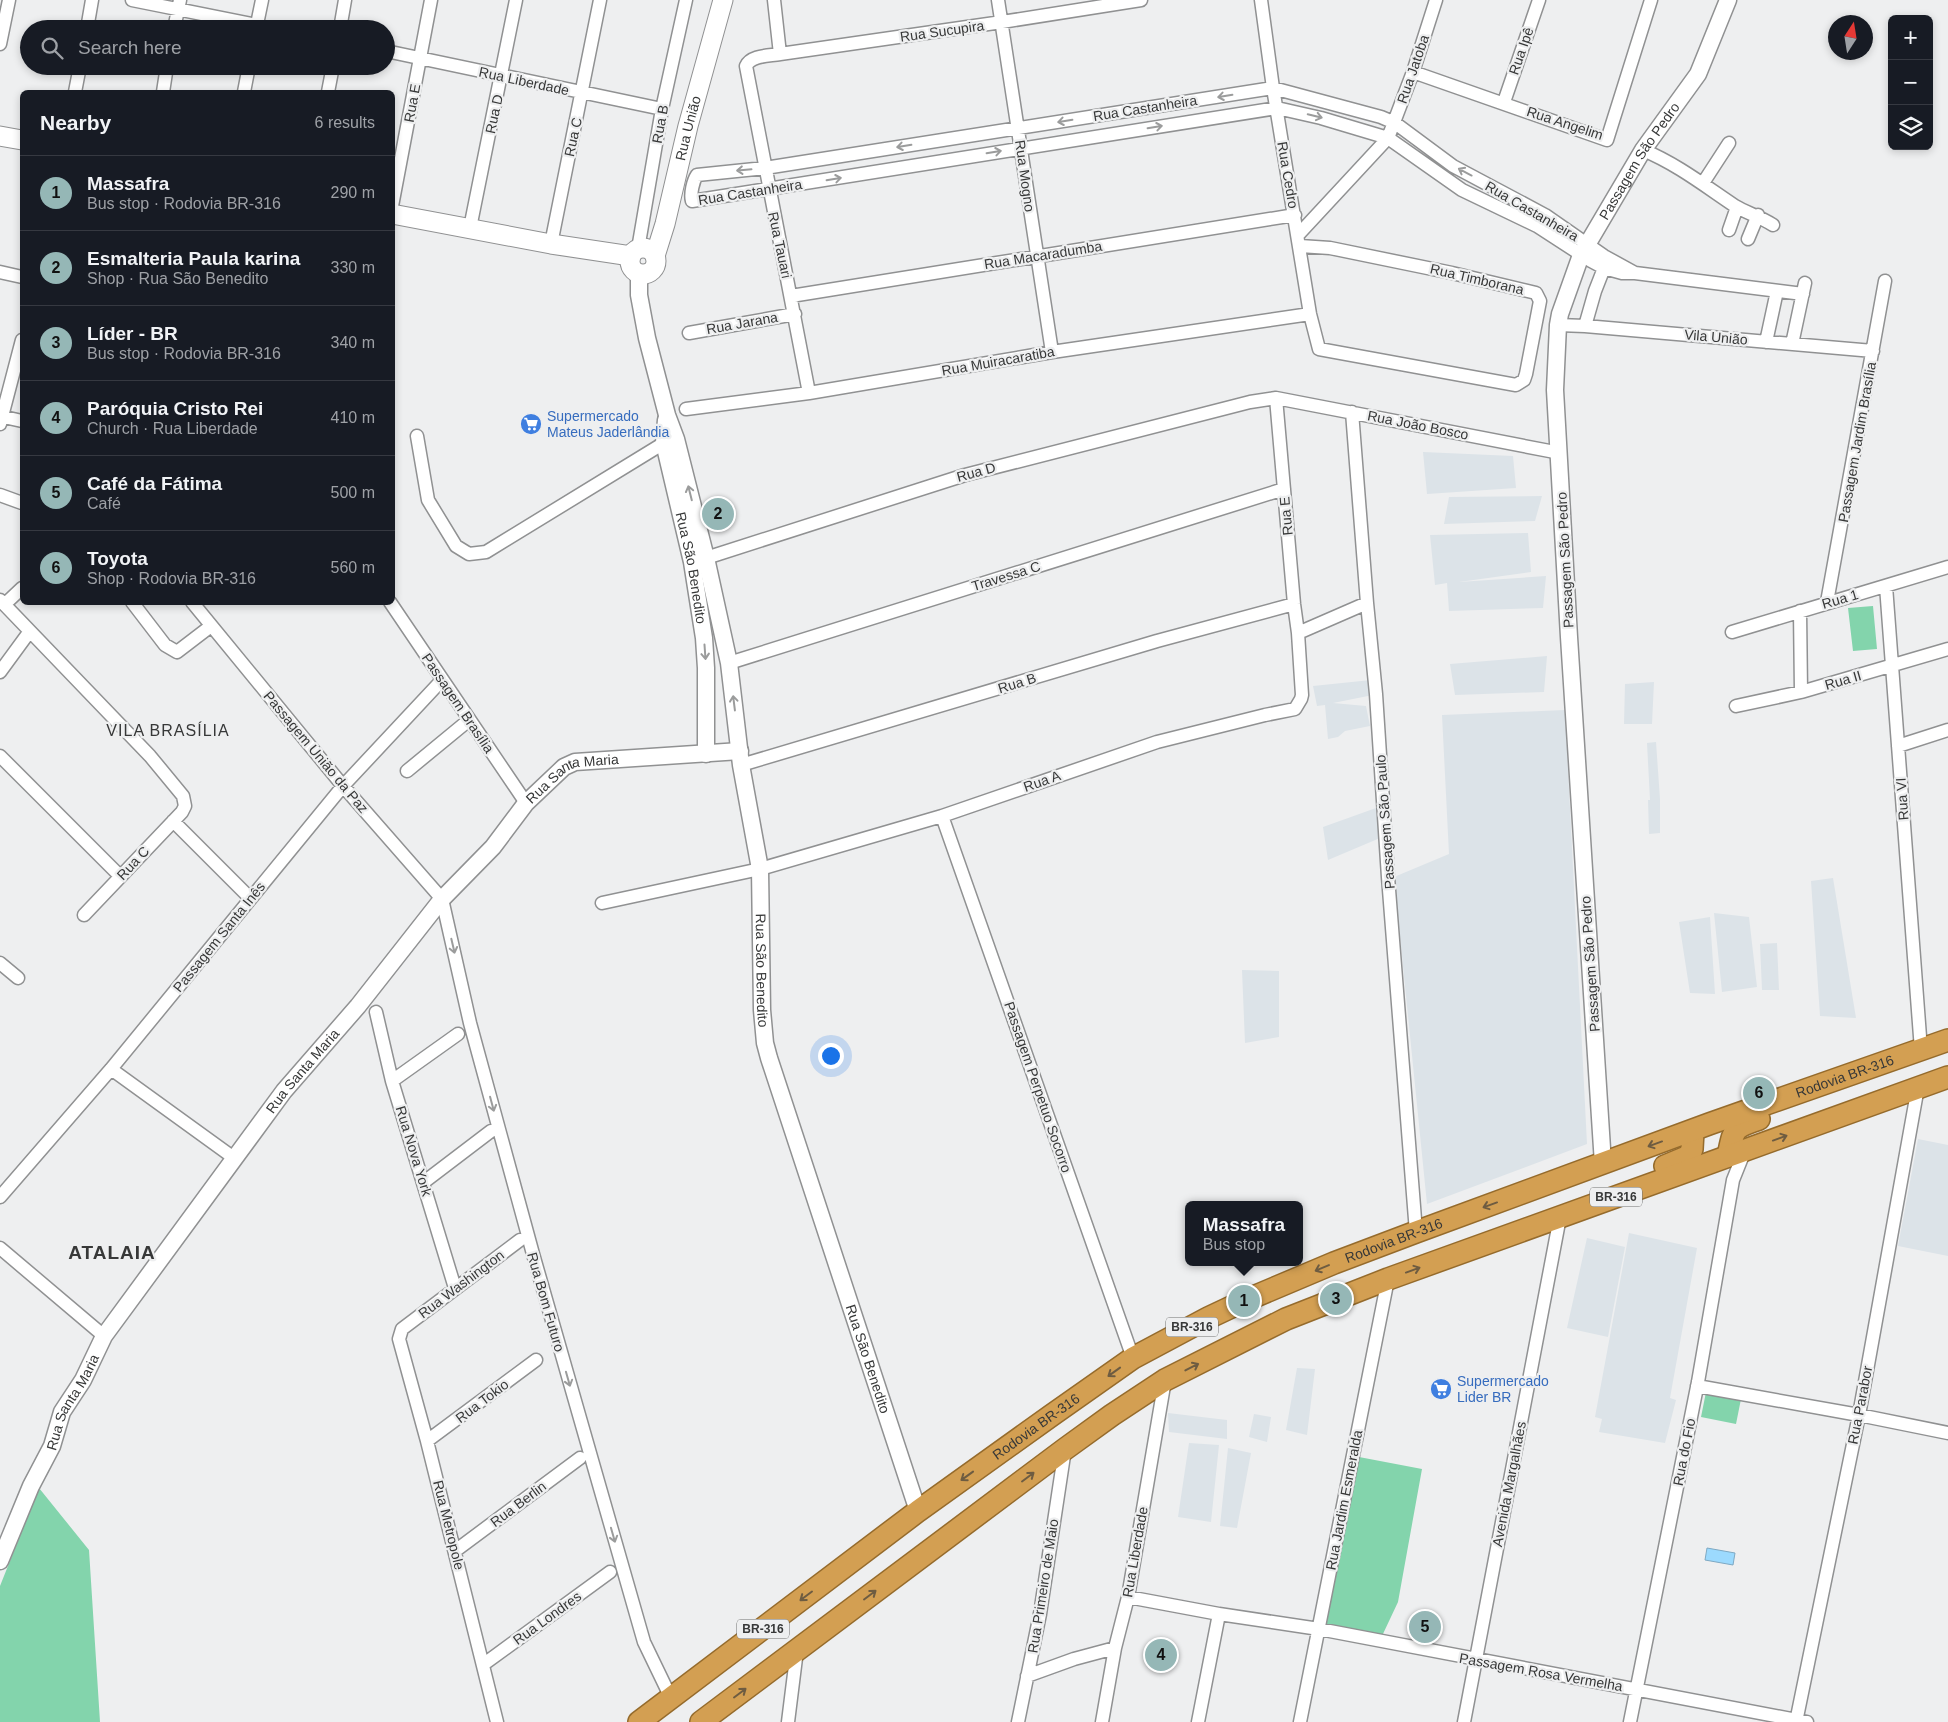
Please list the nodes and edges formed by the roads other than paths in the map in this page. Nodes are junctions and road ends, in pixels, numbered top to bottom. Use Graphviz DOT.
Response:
graph roads {
  1 [pos="9,0"];
  2 [pos="92,0"];
  3 [pos="132,0"];
  4 [pos="262,0"];
  5 [pos="346,0"];
  6 [pos="431,0"];
  7 [pos="516,0"];
  8 [pos="600,0"];
  9 [pos="686,0"];
  10 [pos="724,0"];
  11 [pos="774,0"];
  12 [pos="998,0"];
  13 [pos="1141,0"];
  14 [pos="1261,0"];
  15 [pos="1436,0"];
  16 [pos="1539,0"];
  17 [pos="1651,0"];
  18 [pos="1728,0"];
  19 [pos="179,4"];
  20 [pos="89,20"];
  21 [pos="176,20"];
  22 [pos="233,20"];
  23 [pos="258,20"];
  24 [pos="342,20"];
  25 [pos="1002,22"];
  26 [pos="0,44"];
  27 [pos="395,53"];
  28 [pos="780,54"];
  29 [pos="420,58"];
  30 [pos="746,66"];
  31 [pos="1413,72"];
  32 [pos="78,75"];
  33 [pos="166,75"];
  34 [pos="247,75"];
  35 [pos="331,75"];
  36 [pos="502,76"];
  37 [pos="1274,88"];
  38 [pos="75,90"];
  39 [pos="163,90"];
  40 [pos="244,90"];
  41 [pos="328,90"];
  42 [pos="582,94"];
  43 [pos="1504,102"];
  44 [pos="1277,108"];
  45 [pos="662,109"];
  46 [pos="1395,123"];
  47 [pos="1018,128"];
  48 [pos="0,136"];
  49 [pos="1388,138"];
  50 [pos="20,140"];
  51 [pos="1729,143"];
  52 [pos="1021,148"];
  53 [pos="1643,150"];
  54 [pos="764,168"];
  55 [pos="1702,183"];
  56 [pos="769,189"];
  57 [pos="395,190"];
  58 [pos="1737,207"];
  59 [pos="395,215"];
  60 [pos="1295,215"];
  61 [pos="1545,215"];
  62 [pos="1758,215"];
  63 [pos="1773,224"];
  64 [pos="1537,226"];
  65 [pos="470,228"];
  66 [pos="1728,230"];
  67 [pos="1748,239"];
  68 [pos="1299,240"];
  69 [pos="551,244"];
  70 [pos="1584,249"];
  71 [pos="1037,256"];
  72 [pos="642,261"];
  73 [pos="1604,268"];
  74 [pos="0,272"];
  75 [pos="1635,273"];
  76 [pos="20,277"];
  77 [pos="1885,281"];
  78 [pos="1777,291"];
  79 [pos="791,296"];
  80 [pos="794,314"];
  81 [pos="1310,314"];
  82 [pos="1558,325"];
  83 [pos="1585,326"];
  84 [pos="689,333"];
  85 [pos="1766,342"];
  86 [pos="1792,344"];
  87 [pos="20,348"];
  88 [pos="1319,349"];
  89 [pos="1052,352"];
  90 [pos="1873,352"];
  91 [pos="809,394"];
  92 [pos="1276,398"];
  93 [pos="1250,402"];
  94 [pos="686,409"];
  95 [pos="1352,412"];
  96 [pos="667,415"];
  97 [pos="1,419"];
  98 [pos="20,421"];
  99 [pos="418,436"];
  100 [pos="664,442"];
  101 [pos="1560,453"];
  102 [pos="1284,489"];
  103 [pos="0,495"];
  104 [pos="20,502"];
  105 [pos="706,558"];
  106 [pos="1948,567"];
  107 [pos="1886,586"];
  108 [pos="20,589"];
  109 [pos="3,602"];
  110 [pos="1827,602"];
  111 [pos="1367,603"];
  112 [pos="1294,604"];
  113 [pos="134,605"];
  114 [pos="194,605"];
  115 [pos="392,605"];
  116 [pos="1800,611"];
  117 [pos="211,626"];
  118 [pos="30,631"];
  119 [pos="1732,632"];
  120 [pos="1298,634"];
  121 [pos="1948,649"];
  122 [pos="729,663"];
  123 [pos="1893,666"];
  124 [pos="0,672"];
  125 [pos="442,680"];
  126 [pos="1300,680"];
  127 [pos="1801,692"];
  128 [pos="1736,706"];
  129 [pos="469,720"];
  130 [pos="1948,730"];
  131 [pos="1898,746"];
  132 [pos="706,754"];
  133 [pos="0,756"];
  134 [pos="740,758"];
  135 [pos="408,771"];
  136 [pos="343,786"];
  137 [pos="526,803"];
  138 [pos="177,816"];
  139 [pos="942,816"];
  140 [pos="760,869"];
  141 [pos="120,876"];
  142 [pos="250,898"];
  143 [pos="442,899"];
  144 [pos="602,903"];
  145 [pos="84,915"];
  146 [pos="0,963"];
  147 [pos="18,978"];
  148 [pos="376,1012"];
  149 [pos="458,1034"];
  150 [pos="1948,1040"];
  151 [pos="1921,1050"];
  152 [pos="1885,1062"];
  153 [pos="111,1069"];
  154 [pos="1948,1077"];
  155 [pos="392,1081"];
  156 [pos="1918,1088"];
  157 [pos="491,1131"];
  158 [pos="1693,1131"];
  159 [pos="1736,1153"];
  160 [pos="234,1158"];
  161 [pos="1603,1164"];
  162 [pos="1733,1180"];
  163 [pos="424,1182"];
  164 [pos="0,1197"];
  165 [pos="1588,1207"];
  166 [pos="1560,1217"];
  167 [pos="1416,1232"];
  168 [pos="520,1240"];
  169 [pos="0,1248"];
  170 [pos="1388,1279"];
  171 [pos="455,1288"];
  172 [pos="402,1330"];
  173 [pos="104,1336"];
  174 [pos="1133,1358"];
  175 [pos="536,1360"];
  176 [pos="1165,1380"];
  177 [pos="1698,1386"];
  178 [pos="1859,1415"];
  179 [pos="1948,1433"];
  180 [pos="428,1441"];
  181 [pos="1065,1449"];
  182 [pos="580,1458"];
  183 [pos="918,1511"];
  184 [pos="455,1551"];
  185 [pos="0,1561"];
  186 [pos="610,1572"];
  187 [pos="1128,1596"];
  188 [pos="1219,1614"];
  189 [pos="1318,1630"];
  190 [pos="1115,1648"];
  191 [pos="797,1650"];
  192 [pos="1476,1660"];
  193 [pos="484,1664"];
  194 [pos="1027,1676"];
  195 [pos="1636,1689"];
  196 [pos="671,1698"];
  197 [pos="1800,1721"];
  198 [pos="497,1722"];
  199 [pos="639,1722"];
  200 [pos="701,1722"];
  201 [pos="788,1722"];
  202 [pos="1018,1722"];
  203 [pos="1102,1722"];
  204 [pos="1198,1722"];
  205 [pos="1300,1722"];
  206 [pos="1464,1722"];
  207 [pos="1630,1722"];
  1 -- 26 [label="street"];
  2 -- 20 [label="street"];
  3 -- 19 [label="street"];
  4 -- 23 [label="street"];
  5 -- 24 [label="street"];
  6 -- 29 [label="street, Rua E"];
  7 -- 36 [label="street, Rua D"];
  8 -- 42 [label="street, Rua C"];
  9 -- 45 [label="street, Rua B"];
  10 -- 72 [label="main road, Rua União"];
  11 -- 28 [label="street"];
  12 -- 25 [label="street, Rua Mogno"];
  13 -- 25 [label="street, Rua Sucupira"];
  14 -- 37 [label="street, Rua Cedro"];
  15 -- 31 [label="street, Rua Jatoba"];
  16 -- 43 [label="street, Rua Ipê"];
  17 -- 43 [label="street, Rua Angelim"];
  18 -- 53 [label="street, Passagem São Pedro"];
  19 -- 21 [label="street"];
  19 -- 22 [label="street"];
  25 -- 28 [label="street, Rua Sucupira"];
  25 -- 47 [label="street, Rua Mogno"];
  27 -- 29 [label="street, Rua Liberdade"];
  28 -- 30 [label="street, Rua Sucupira"];
  29 -- 36 [label="street, Rua Liberdade"];
  29 -- 57 [label="street, Rua E"];
  30 -- 54 [label="street, Rua Tauari"];
  31 -- 43 [label="street, Rua Angelim"];
  31 -- 46 [label="street, Rua Jatoba"];
  32 -- 38 [label="street"];
  33 -- 39 [label="street"];
  34 -- 40 [label="street"];
  35 -- 41 [label="street"];
  36 -- 42 [label="street, Rua Liberdade"];
  36 -- 65 [label="street, Rua D"];
  37 -- 44 [label="street, Rua Cedro"];
  37 -- 46 [label="street, Rua Castanheira"];
  37 -- 47 [label="street, Rua Castanheira, one-way"];
  42 -- 45 [label="street, Rua Liberdade"];
  42 -- 69 [label="street, Rua C"];
  44 -- 49 [label="street, Rua Castanheira, one-way"];
  52 -- 44 [label="street, Rua Castanheira, one-way"];
  44 -- 60 [label="street, Rua Cedro"];
  45 -- 72 [label="street, Rua B"];
  46 -- 49 [label="street, Rua Jatoba"];
  61 -- 46 [label="street, Rua Castanheira, one-way"];
  47 -- 52 [label="street, Rua Mogno"];
  47 -- 54 [label="street, Rua Castanheira, one-way"];
  48 -- 50 [label="main road"];
  49 -- 64 [label="street, Rua Castanheira"];
  49 -- 68 [label="street, Rua Jatoba"];
  51 -- 55 [label="street"];
  56 -- 52 [label="street, Rua Castanheira, one-way"];
  52 -- 71 [label="street, Rua Mogno"];
  53 -- 55 [label="street"];
  53 -- 70 [label="street, Passagem São Pedro"];
  54 -- 56 [label="street, Rua Tauari"];
  54 -- 56 [label="street, Rua Castanheira, one-way"];
  55 -- 58 [label="street"];
  56 -- 79 [label="street, Rua Tauari"];
  58 -- 62 [label="street"];
  58 -- 66 [label="street"];
  59 -- 65 [label="main road"];
  60 -- 68 [label="street, Rua Cedro"];
  60 -- 71 [label="street, Rua Macaradumba"];
  61 -- 64 [label="street"];
  61 -- 70 [label="street, Rua Castanheira"];
  62 -- 63 [label="street"];
  62 -- 67 [label="street"];
  64 -- 70 [label="street, Rua Castanheira"];
  65 -- 69 [label="main road"];
  68 -- 81 [label="street, Rua Cedro"];
  68 -- 88 [label="street, Rua Timborana"];
  69 -- 72 [label="main road"];
  70 -- 73 [label="street"];
  70 -- 75 [label="street"];
  70 -- 82 [label="street, Passagem São Pedro"];
  71 -- 79 [label="street, Rua Macaradumba"];
  71 -- 89 [label="street, Rua Mogno"];
  72 -- 96 [label="street, Rua São Benedito"];
  73 -- 75 [label="street"];
  73 -- 83 [label="street"];
  74 -- 76 [label="street"];
  75 -- 78 [label="street"];
  77 -- 90 [label="street, Passagem Jardim Brasília"];
  78 -- 85 [label="street"];
  78 -- 86 [label="street"];
  79 -- 80 [label="street, Rua Tauari"];
  80 -- 84 [label="street, Rua Jarana"];
  80 -- 91 [label="street, Rua Tauari"];
  81 -- 88 [label="street, Rua Cedro"];
  81 -- 89 [label="street, Rua Muiracaratiba"];
  82 -- 83 [label="street, Vila União"];
  82 -- 101 [label="street, Passagem São Pedro"];
  83 -- 85 [label="street, Vila União"];
  85 -- 86 [label="street, Vila União"];
  86 -- 90 [label="street, Vila União"];
  87 -- 97 [label="street"];
  89 -- 91 [label="street, Rua Muiracaratiba"];
  90 -- 110 [label="street, Passagem Jardim Brasília"];
  91 -- 94 [label="street, Rua Muiracaratiba"];
  92 -- 93 [label="street, Rua João Bosco"];
  92 -- 95 [label="street, Rua João Bosco"];
  92 -- 102 [label="street, Rua E"];
  93 -- 105 [label="street, Rua D"];
  95 -- 101 [label="street, Rua João Bosco"];
  95 -- 111 [label="street, Passagem São Paulo"];
  96 -- 100 [label="street, Rua São Benedito"];
  105 -- 96 [label="street, Rua São Benedito, one-way"];
  97 -- 98 [label="street"];
  99 -- 100 [label="street"];
  100 -- 132 [label="street, Rua São Benedito, one-way"];
  101 -- 161 [label="street, Passagem São Pedro"];
  102 -- 112 [label="street, Rua E"];
  102 -- 122 [label="street, Travessa C"];
  103 -- 104 [label="street"];
  105 -- 122 [label="street, Rua São Benedito"];
  106 -- 107 [label="street, Rua 1"];
  107 -- 110 [label="street, Rua 1"];
  107 -- 123 [label="street, Rua VI"];
  108 -- 109 [label="street"];
  109 -- 118 [label="street"];
  110 -- 116 [label="street, Rua 1"];
  111 -- 120 [label="street"];
  111 -- 167 [label="street, Passagem São Paulo"];
  112 -- 120 [label="street, Rua E"];
  112 -- 134 [label="street, Rua B"];
  113 -- 117 [label="street"];
  114 -- 117 [label="street, Passagem União da Paz"];
  115 -- 125 [label="street, Passagem Brasília"];
  116 -- 119 [label="street, Rua 1"];
  116 -- 127 [label="street"];
  117 -- 136 [label="street, Passagem União da Paz"];
  118 -- 124 [label="street"];
  118 -- 138 [label="street"];
  120 -- 126 [label="street, Rua E"];
  121 -- 123 [label="street, Rua II"];
  134 -- 122 [label="street, Rua São Benedito, one-way"];
  123 -- 127 [label="street, Rua II"];
  123 -- 131 [label="street, Rua VI"];
  125 -- 129 [label="street, Passagem Brasília"];
  125 -- 136 [label="street, Passagem Santa Inês"];
  126 -- 139 [label="street, Rua A"];
  127 -- 128 [label="street, Rua II"];
  129 -- 135 [label="street"];
  129 -- 137 [label="street, Passagem Brasília"];
  130 -- 131 [label="street"];
  131 -- 151 [label="street, Rua VI"];
  132 -- 134 [label="street, Rua Santa Maria"];
  132 -- 137 [label="street, Rua Santa Maria"];
  133 -- 141 [label="street"];
  134 -- 140 [label="street, Rua São Benedito"];
  136 -- 142 [label="street, Passagem Santa Inês"];
  136 -- 143 [label="street, Passagem União da Paz"];
  137 -- 143 [label="street, Rua Santa Maria"];
  138 -- 141 [label="street, Rua C"];
  138 -- 142 [label="street"];
  139 -- 140 [label="street, Rua A"];
  139 -- 174 [label="street, Passagem Perpetuo Socorro"];
  140 -- 144 [label="street, Rua A"];
  140 -- 183 [label="street, Rua São Benedito"];
  141 -- 145 [label="street, Rua C"];
  142 -- 153 [label="street, Passagem Santa Inês"];
  143 -- 160 [label="street, Rua Santa Maria"];
  143 -- 196 [label="street, Rua Bom Futuro, one-way"];
  146 -- 147 [label="street"];
  148 -- 155 [label="street, Rua Nova York"];
  149 -- 155 [label="street"];
  150 -- 151 [label="highway, Rodovia BR-316 / BR-316"];
  151 -- 152 [label="highway, Rodovia BR-316 / BR-316"];
  152 -- 158 [label="highway, Rodovia BR-316 / BR-316"];
  152 -- 159 [label="highway"];
  153 -- 160 [label="street"];
  153 -- 164 [label="street, Passagem Santa Inês"];
  154 -- 156 [label="highway, BR-316"];
  155 -- 163 [label="street, Rua Nova York"];
  159 -- 156 [label="highway, BR-316, one-way"];
  156 -- 178 [label="street, Rua Parabor"];
  157 -- 163 [label="street"];
  158 -- 161 [label="highway, Rodovia BR-316 / BR-316, one-way"];
  158 -- 165 [label="highway"];
  159 -- 162 [label="street, Rua do Fio"];
  159 -- 162 [label="street, Rua do Fio"];
  159 -- 165 [label="highway, BR-316"];
  160 -- 173 [label="street, Rua Santa Maria"];
  161 -- 167 [label="highway, Rodovia BR-316 / BR-316, one-way"];
  162 -- 177 [label="street, Rua do Fio"];
  163 -- 171 [label="street, Rua Nova York"];
  165 -- 166 [label="highway, BR-316"];
  170 -- 166 [label="highway, BR-316, one-way"];
  166 -- 192 [label="street, Avenida Margalhães"];
  167 -- 174 [label="highway, Rodovia BR-316 / BR-316, one-way"];
  168 -- 171 [label="street, Rua Washington"];
  169 -- 173 [label="street"];
  176 -- 170 [label="highway, BR-316, one-way"];
  170 -- 189 [label="street, Rua Jardim Esmeralda"];
  171 -- 172 [label="street, Rua Washington"];
  172 -- 180 [label="street, Rua Metropole"];
  173 -- 185 [label="street, Rua Santa Maria"];
  174 -- 183 [label="highway, Rodovia BR-316 / BR-316, one-way"];
  175 -- 180 [label="street, Rua Tokio"];
  176 -- 181 [label="highway, BR-316"];
  176 -- 187 [label="street, Rua Liberdade"];
  177 -- 178 [label="street"];
  177 -- 195 [label="street, Rua do Fio"];
  178 -- 179 [label="street"];
  178 -- 197 [label="street, Rua Parabor"];
  180 -- 184 [label="street, Rua Metropole"];
  191 -- 181 [label="highway, BR-316, one-way"];
  181 -- 194 [label="street, Rua Primeiro de Maio"];
  182 -- 184 [label="street, Rua Berlin"];
  183 -- 196 [label="highway, Rodovia BR-316 / BR-316, one-way"];
  184 -- 193 [label="street, Rua Metropole"];
  186 -- 193 [label="street, Rua Londres"];
  187 -- 188 [label="street, Passagem Rosa Vermelha"];
  187 -- 190 [label="street, Rua Liberdade"];
  188 -- 189 [label="street, Passagem Rosa Vermelha"];
  188 -- 204 [label="street"];
  189 -- 192 [label="street, Passagem Rosa Vermelha"];
  189 -- 205 [label="street, Rua Jardim Esmeralda"];
  190 -- 194 [label="street"];
  190 -- 203 [label="street, Rua Liberdade"];
  200 -- 191 [label="highway, BR-316, one-way"];
  191 -- 201 [label="street"];
  192 -- 195 [label="street, Passagem Rosa Vermelha"];
  192 -- 206 [label="street, Avenida Margalhães"];
  193 -- 198 [label="street, Rua Metropole"];
  194 -- 202 [label="street, Rua Primeiro de Maio"];
  195 -- 197 [label="street, Passagem Rosa Vermelha"];
  195 -- 207 [label="street, Rua do Fio"];
  196 -- 199 [label="highway, BR-316"];
}
